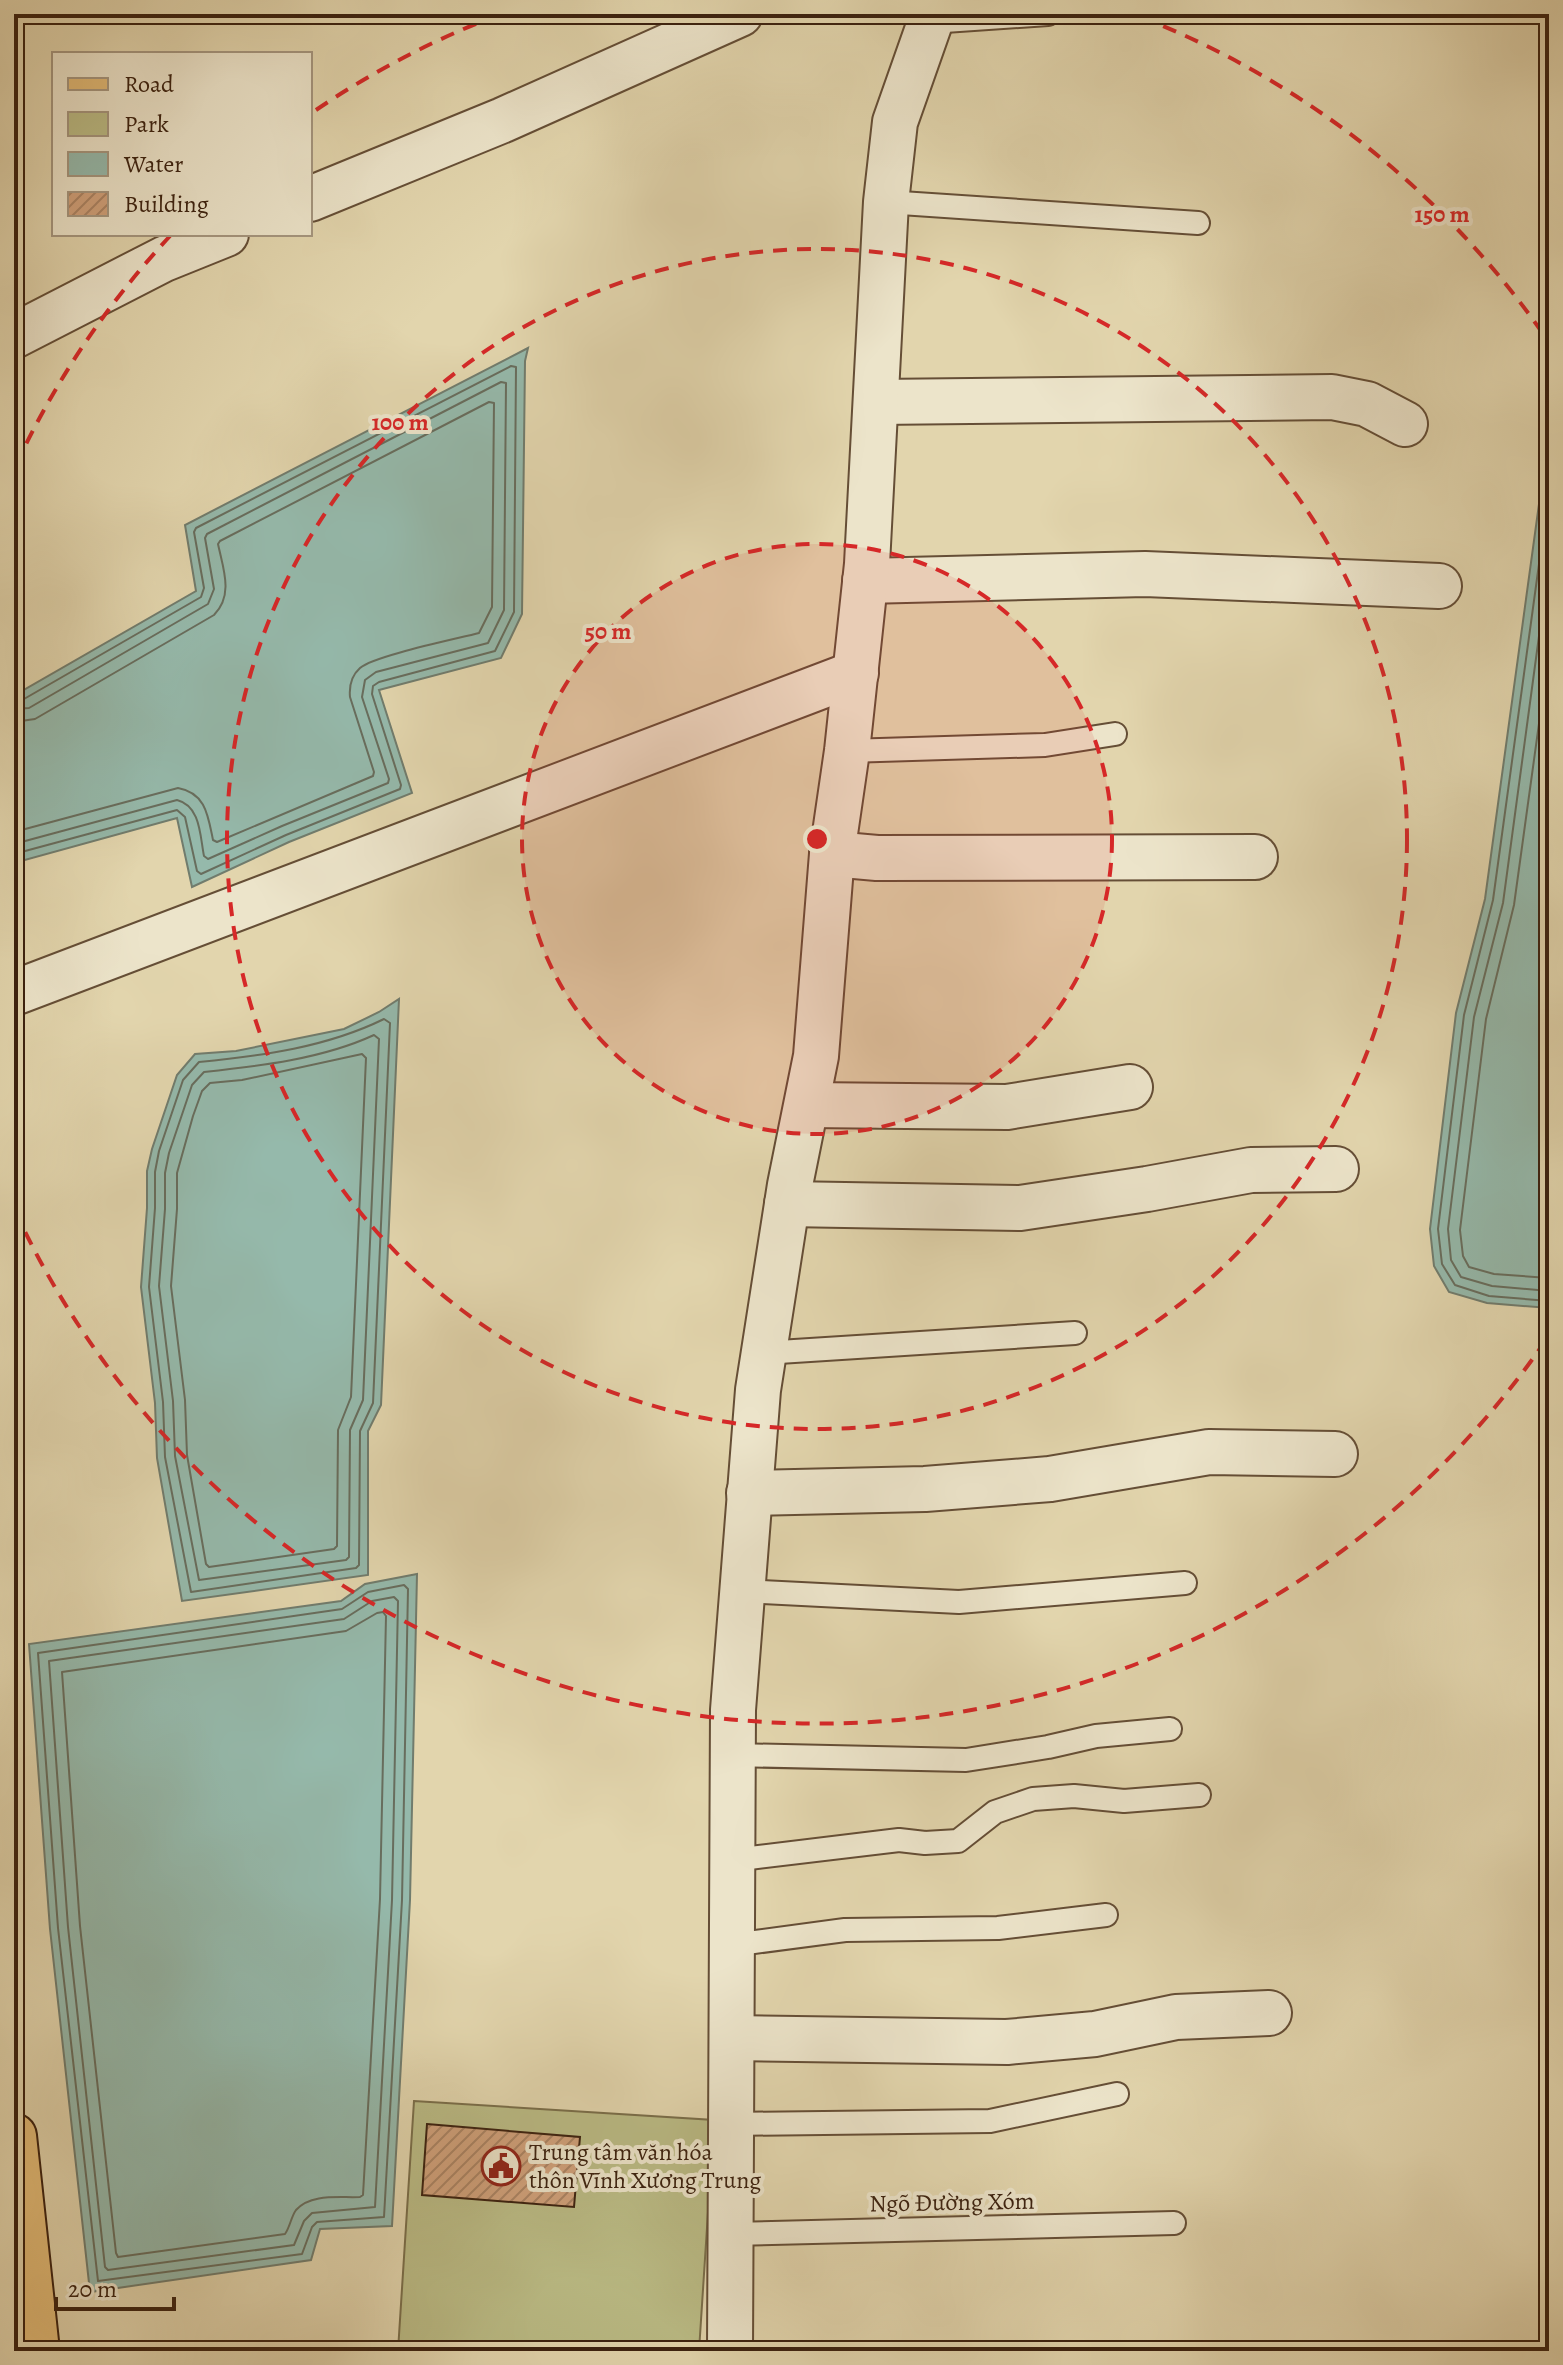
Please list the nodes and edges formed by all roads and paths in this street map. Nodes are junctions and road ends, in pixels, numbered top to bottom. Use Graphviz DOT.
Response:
graph roads {
  1 [pos="740,14"];
  2 [pos="1048,14"];
  3 [pos="932,18"];
  4 [pos="312,198"];
  5 [pos="886,202"];
  6 [pos="1198,223"];
  7 [pos="221,236"];
  8 [pos="14,336"];
  9 [pos="876,402"];
  10 [pos="1405,424"];
  11 [pos="865,581"];
  12 [pos="1439,586"];
  13 [pos="856,673"];
  14 [pos="1115,734"];
  15 [pos="847,751"];
  16 [pos="832,854"];
  17 [pos="1255,857"];
  18 [pos="14,993"];
  19 [pos="1130,1087"];
  20 [pos="807,1105"];
  21 [pos="1336,1169"];
  22 [pos="787,1204"];
  23 [pos="1075,1333"];
  24 [pos="763,1353"];
  25 [pos="1335,1454"];
  26 [pos="749,1493"];
  27 [pos="1185,1583"];
  28 [pos="742,1591"];
  29 [pos="1170,1729"];
  30 [pos="733,1755"];
  31 [pos="1199,1795"];
  32 [pos="733,1860"];
  33 [pos="1106,1915"];
  34 [pos="732,1945"];
  35 [pos="1269,2013"];
  36 [pos="732,2038"];
  37 [pos="1117,2094"];
  38 [pos="731,2124"];
  39 [pos="14,2136"];
  40 [pos="1174,2223"];
  41 [pos="731,2234"];
  42 [pos="37,2351"];
  43 [pos="730,2351"];
  1 -- 4 [label="street"];
  2 -- 3 [label="lane"];
  3 -- 5 [label="street"];
  5 -- 6 [label="lane"];
  5 -- 9 [label="street"];
  7 -- 8 [label="street"];
  9 -- 10 [label="street"];
  9 -- 11 [label="street"];
  11 -- 12 [label="street"];
  11 -- 13 [label="street"];
  13 -- 15 [label="street"];
  13 -- 18 [label="street"];
  14 -- 15 [label="lane"];
  15 -- 16 [label="street"];
  16 -- 17 [label="street"];
  16 -- 20 [label="street"];
  19 -- 20 [label="street"];
  20 -- 22 [label="street"];
  21 -- 22 [label="street"];
  22 -- 24 [label="street"];
  23 -- 24 [label="lane"];
  24 -- 26 [label="street"];
  25 -- 26 [label="street"];
  26 -- 28 [label="street"];
  27 -- 28 [label="lane"];
  28 -- 30 [label="street"];
  29 -- 30 [label="lane"];
  30 -- 32 [label="street"];
  31 -- 32 [label="lane"];
  32 -- 34 [label="street"];
  33 -- 34 [label="lane"];
  34 -- 36 [label="street"];
  35 -- 36 [label="street"];
  36 -- 38 [label="street"];
  37 -- 38 [label="lane"];
  38 -- 41 [label="street"];
  39 -- 42 [label="main road"];
  40 -- 41 [label="lane, Ngõ Đường Xóm"];
  41 -- 43 [label="street"];
}
